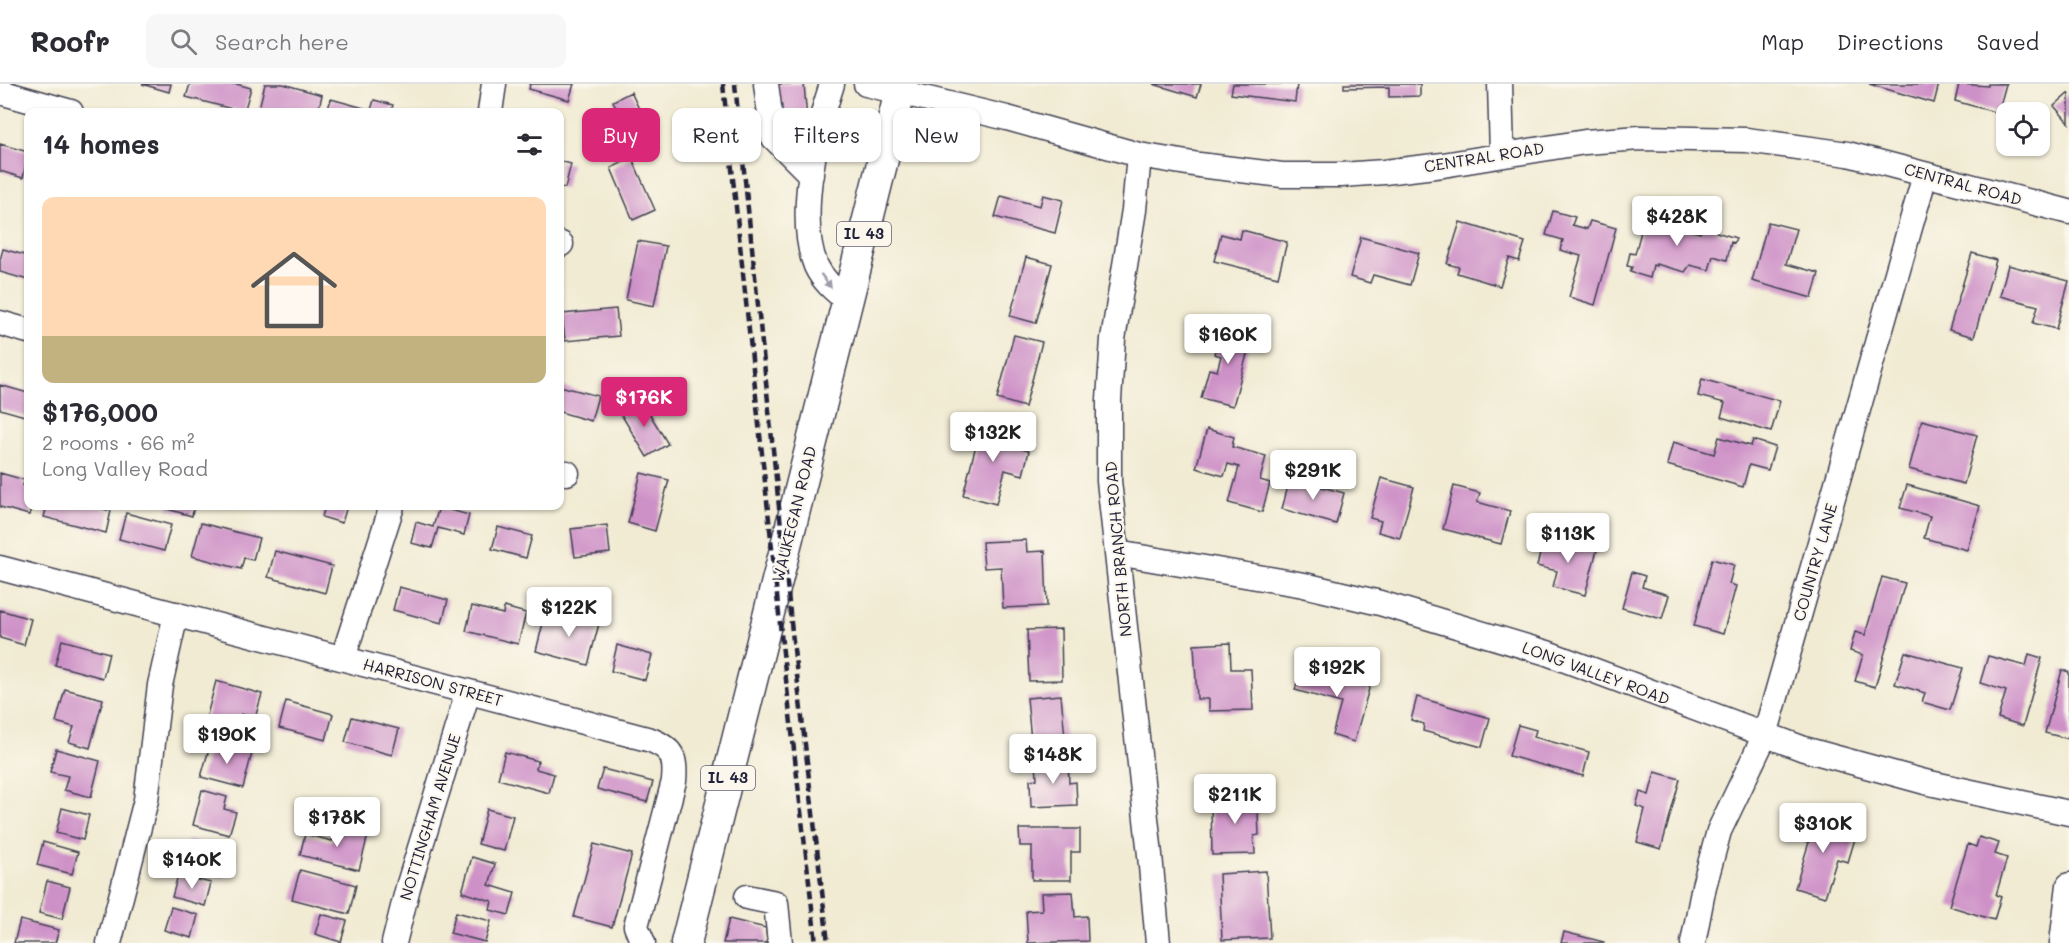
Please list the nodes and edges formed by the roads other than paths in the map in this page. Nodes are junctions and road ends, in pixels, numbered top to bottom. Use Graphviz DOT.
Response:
graph roads {
  1 [pos="494,84"];
  2 [pos="766,84"];
  3 [pos="832,84"];
  4 [pos="866,84"];
  5 [pos="1500,84"];
  6 [pos="901,88"];
  7 [pos="0,92"];
  8 [pos="57,108"];
  9 [pos="491,108"];
  10 [pos="1502,154"];
  11 [pos="1139,155"];
  12 [pos="811,175"];
  13 [pos="1925,175"];
  14 [pos="2069,212"];
  15 [pos="848,300"];
  16 [pos="0,323"];
  17 [pos="24,330"];
  18 [pos="391,510"];
  19 [pos="1117,553"];
  20 [pos="0,568"];
  21 [pos="177,614"];
  22 [pos="343,658"];
  23 [pos="468,692"];
  24 [pos="1765,735"];
  25 [pos="2069,813"];
  26 [pos="2069,885"];
  27 [pos="747,897"];
  28 [pos="109,943"];
  29 [pos="394,943"];
  30 [pos="643,943"];
  31 [pos="686,943"];
  32 [pos="780,943"];
  33 [pos="1158,943"];
  34 [pos="1694,943"];
  35 [pos="2062,943"];
  1 -- 9 [label="street"];
  2 -- 12 [label="street"];
  3 -- 12 [label="street"];
  4 -- 6 [label="street, CENTRAL ROAD"];
  5 -- 10 [label="street"];
  6 -- 11 [label="street, CENTRAL ROAD"];
  6 -- 15 [label="main road, WAUKEGAN ROAD / IL 43"];
  7 -- 8 [label="street"];
  10 -- 11 [label="street, CENTRAL ROAD"];
  10 -- 13 [label="street, CENTRAL ROAD"];
  11 -- 19 [label="street, NORTH BRANCH ROAD"];
  12 -- 15 [label="street, one-way"];
  13 -- 14 [label="street, CENTRAL ROAD"];
  13 -- 24 [label="street, COUNTRY LANE"];
  15 -- 31 [label="main road, WAUKEGAN ROAD / IL 43"];
  16 -- 17 [label="street"];
  18 -- 22 [label="street"];
  19 -- 24 [label="street, LONG VALLEY ROAD"];
  19 -- 33 [label="street, NORTH BRANCH ROAD"];
  20 -- 21 [label="street, HARRISON STREET"];
  21 -- 22 [label="street, HARRISON STREET"];
  21 -- 28 [label="street"];
  22 -- 23 [label="street, HARRISON STREET"];
  23 -- 29 [label="street, NOTTINGHAM AVENUE"];
  23 -- 30 [label="street, HARRISON STREET"];
  24 -- 25 [label="street, LONG VALLEY ROAD"];
  24 -- 34 [label="street, COUNTRY LANE"];
  26 -- 35 [label="street"];
  27 -- 32 [label="street"];
}
